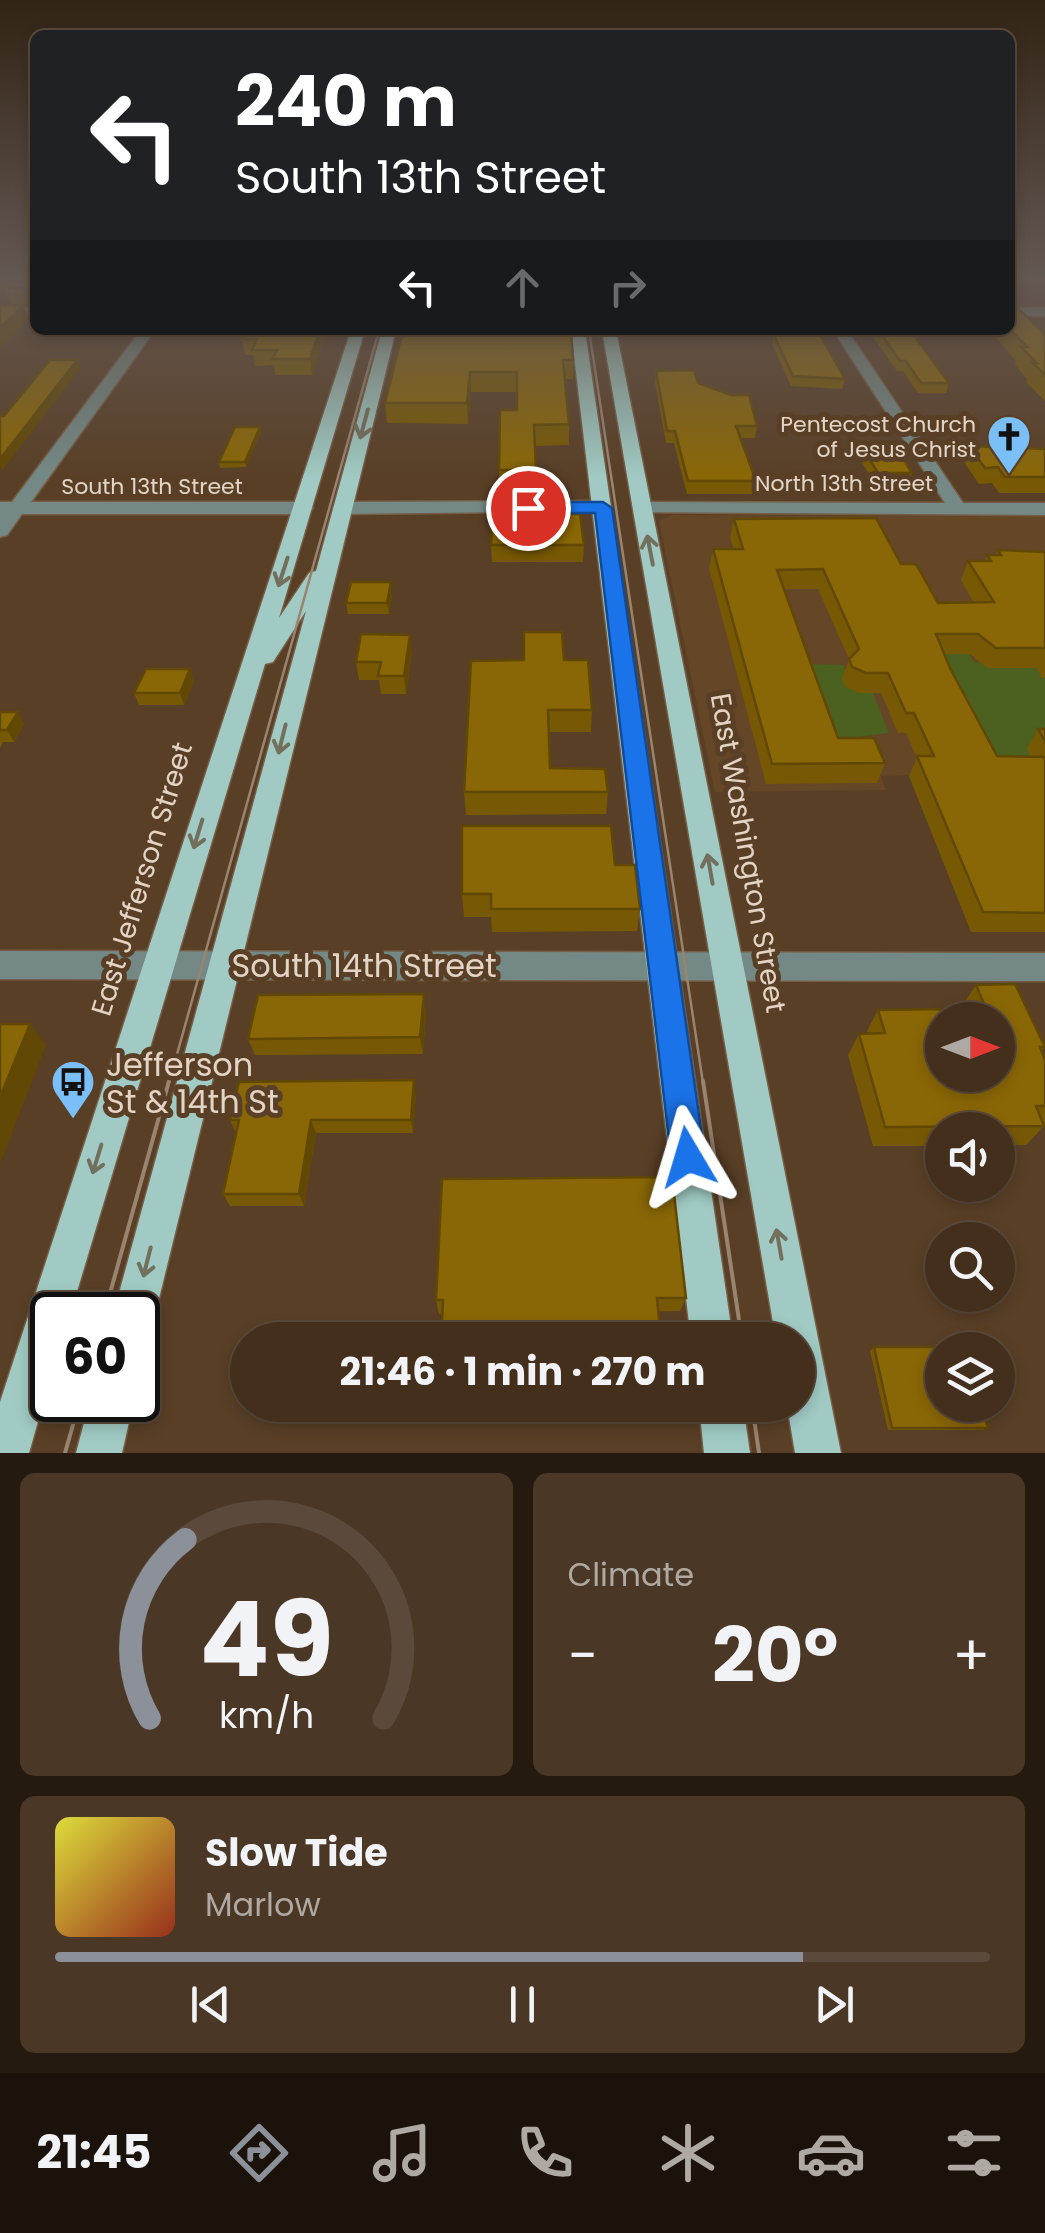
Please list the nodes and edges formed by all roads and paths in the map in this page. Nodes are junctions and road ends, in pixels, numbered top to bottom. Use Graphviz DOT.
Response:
graph roads {
  1 [pos="138,343"];
  2 [pos="354,343"];
  3 [pos="386,343"];
  4 [pos="580,343"];
  5 [pos="611,343"];
  6 [pos="848,343"];
  7 [pos="620,380"];
  8 [pos="600,470"];
  9 [pos="9,508"];
  10 [pos="304,508"];
  11 [pos="343,508"];
  12 [pos="603,508"];
  13 [pos="642,508"];
  14 [pos="958,509"];
  15 [pos="1045,509"];
  16 [pos="0,531"];
  17 [pos="330,556"];
  18 [pos="244,687"];
  19 [pos="0,965"];
  20 [pos="226,965"];
  21 [pos="663,965"];
  22 [pos="728,965"];
  23 [pos="157,966"];
  24 [pos="1045,967"];
  25 [pos="140,1292"];
  26 [pos="710,1322"];
  27 [pos="793,1322"];
  28 [pos="107,1422"];
  29 [pos="723,1422"];
  30 [pos="812,1422"];
  31 [pos="6,1453"];
  32 [pos="99,1453"];
  33 [pos="727,1453"];
  34 [pos="818,1453"];
  1 -- 9 [label="street"];
  2 -- 10 [label="main road, East Jefferson Street"];
  3 -- 11 [label="main road, one-way"];
  4 -- 8 [label="main road, East Washington Street"];
  5 -- 7 [label="main road, East Washington Street"];
  6 -- 14 [label="street"];
  7 -- 8 [label="main road, East Washington Street"];
  7 -- 13 [label="main road, East Washington Street"];
  8 -- 12 [label="main road, East Washington Street"];
  9 -- 10 [label="street, South 13th Street"];
  9 -- 16 [label="street"];
  10 -- 18 [label="main road, East Jefferson Street, one-way"];
  11 -- 12 [label="street"];
  11 -- 17 [label="main road"];
  12 -- 21 [label="main road, East Washington Street"];
  13 -- 14 [label="street, North 13th Street"];
  22 -- 13 [label="main road, East Washington Street, one-way"];
  14 -- 15 [label="street, North 13th Street"];
  17 -- 18 [label="main road"];
  17 -- 20 [label="main road, one-way"];
  18 -- 23 [label="main road, East Jefferson Street, one-way"];
  19 -- 23 [label="street, South 14th Street"];
  20 -- 21 [label="street, South 14th Street"];
  20 -- 23 [label="street, South 14th Street"];
  20 -- 25 [label="main road, one-way"];
  21 -- 22 [label="street, South 14th Street"];
  21 -- 26 [label="main road, East Washington Street"];
  22 -- 24 [label="street, South 14th Street"];
  27 -- 22 [label="main road, East Washington Street, one-way"];
  23 -- 31 [label="main road, East Jefferson Street, one-way"];
  28 -- 32 [label="main road"];
  29 -- 33 [label="main road"];
  30 -- 34 [label="main road, East Washington Street"];
}
